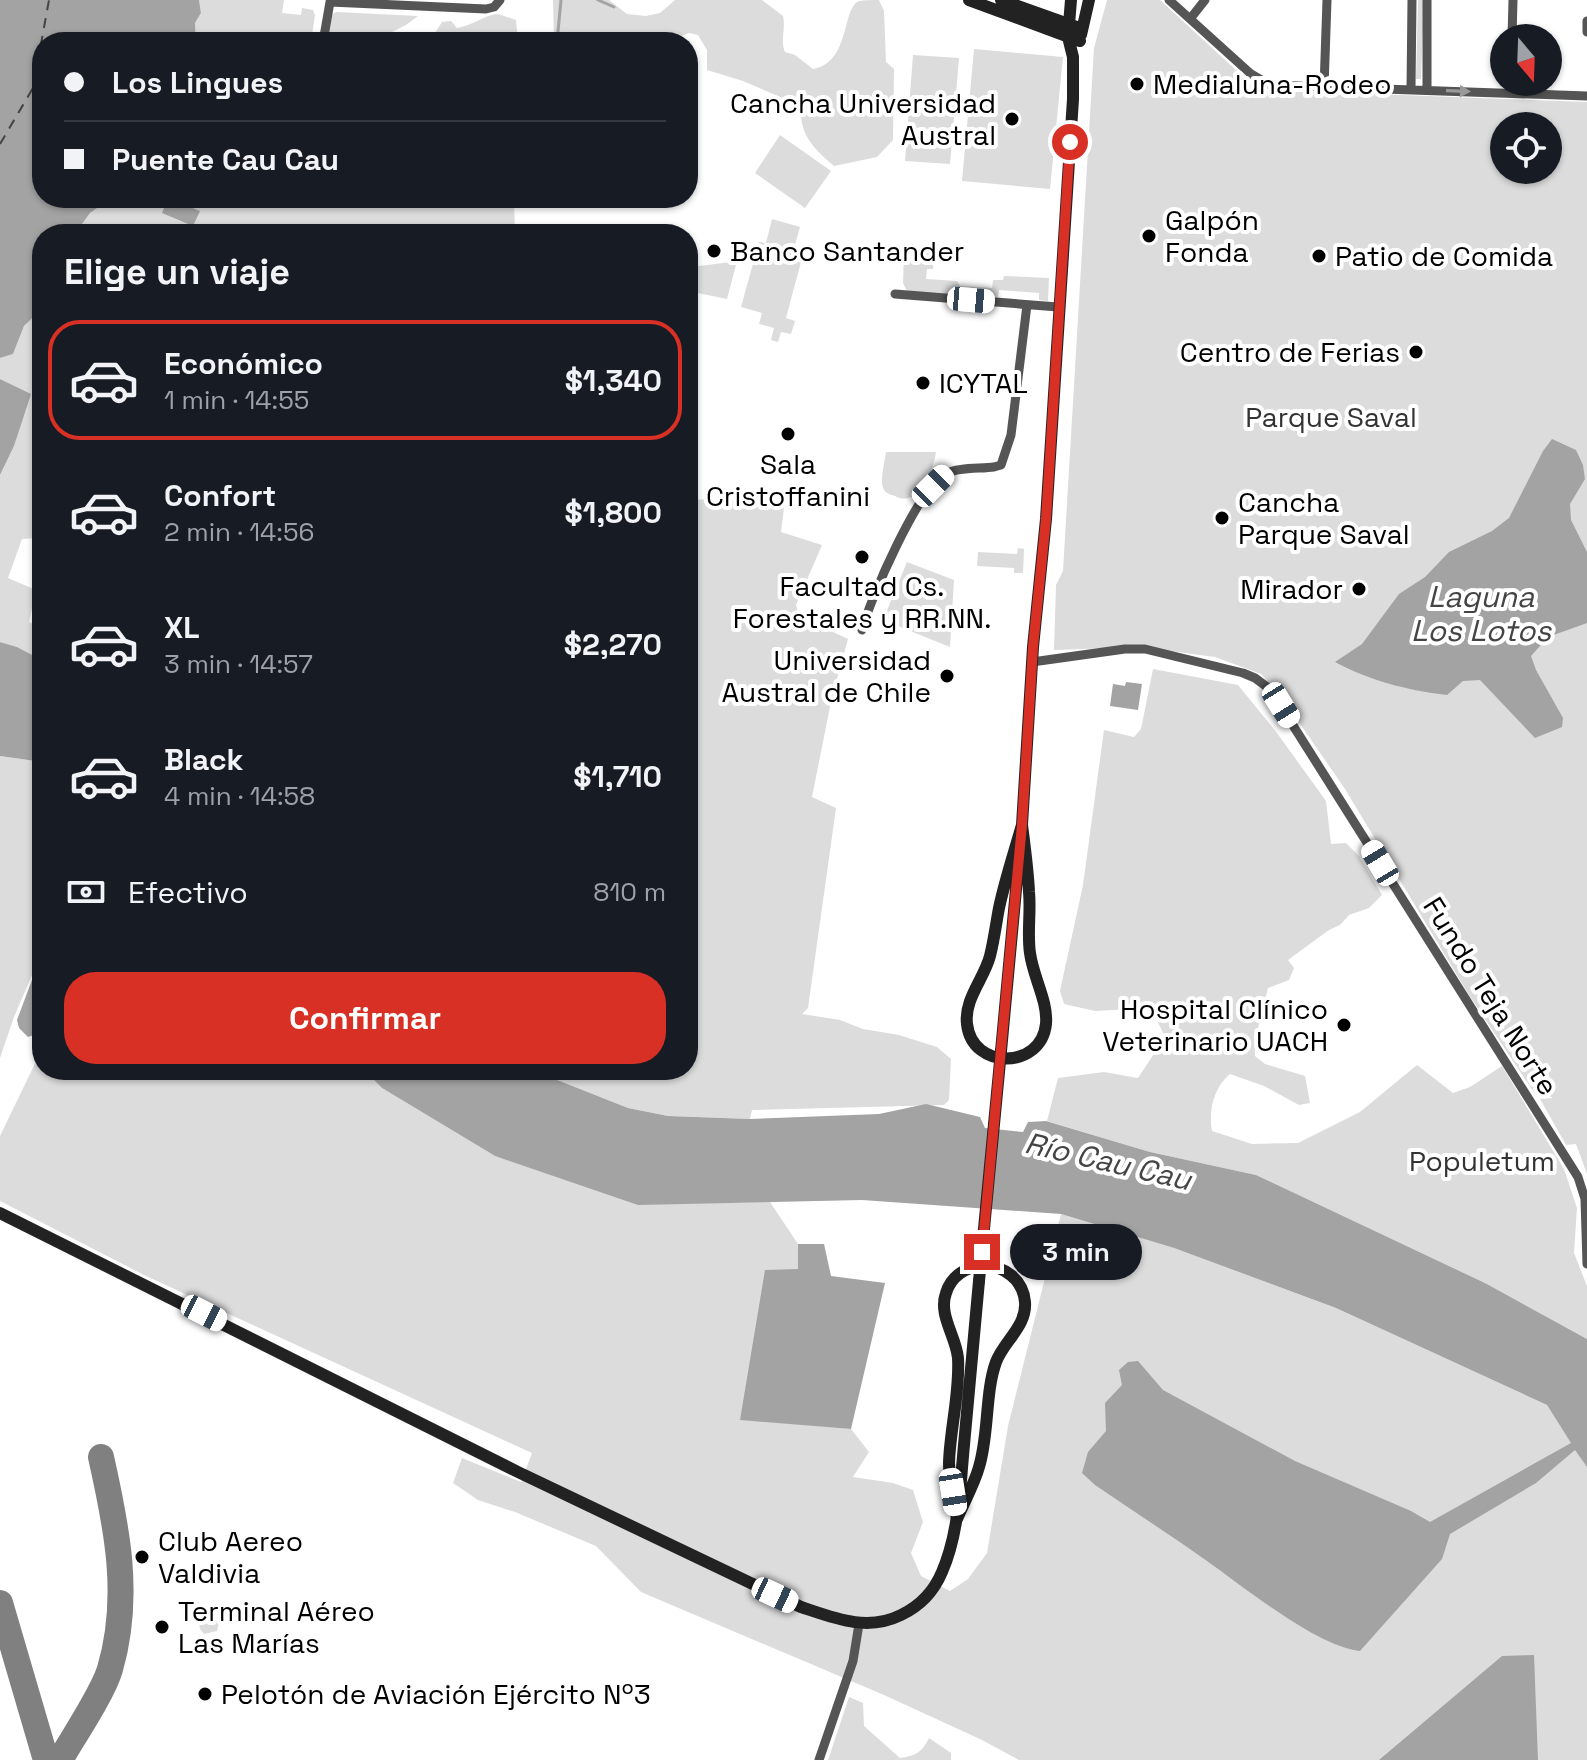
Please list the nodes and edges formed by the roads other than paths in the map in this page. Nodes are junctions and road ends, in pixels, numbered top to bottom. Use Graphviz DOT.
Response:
graph roads {
  1 [pos="500,0"];
  2 [pos="969,0"];
  3 [pos="1001,0"];
  4 [pos="1071,0"];
  5 [pos="1089,0"];
  6 [pos="1169,0"];
  7 [pos="1205,0"];
  8 [pos="1327,0"];
  9 [pos="1412,0"];
  10 [pos="1427,0"];
  11 [pos="1513,0"];
  12 [pos="1190,19"];
  13 [pos="1587,21"];
  14 [pos="1512,24"];
  15 [pos="1072,29"];
  16 [pos="325,32"];
  17 [pos="1587,32"];
  18 [pos="1324,88"];
  19 [pos="1490,88"];
  20 [pos="1411,89"];
  21 [pos="1427,90"];
  22 [pos="1562,93"];
  23 [pos="1587,96"];
  24 [pos="895,294"];
  25 [pos="1027,305"];
  26 [pos="1058,307"];
  27 [pos="862,630"];
  28 [pos="1032,662"];
  29 [pos="1022,825"];
  30 [pos="0,1213"];
  31 [pos="1587,1264"];
  32 [pos="957,1519"];
  33 [pos="859,1624"];
  34 [pos="819,1760"];
  1 -- 16 [label="street"];
  2 -- 15 [label="main road"];
  3 -- 15 [label="main road"];
  4 -- 15 [label="main road"];
  5 -- 15 [label="main road"];
  6 -- 12 [label="street"];
  7 -- 12 [label="street"];
  8 -- 18 [label="street"];
  9 -- 20 [label="street"];
  10 -- 21 [label="street"];
  11 -- 14 [label="street"];
  12 -- 18 [label="street"];
  13 -- 17 [label="street"];
  15 -- 26 [label="main road"];
  18 -- 20 [label="street"];
  21 -- 19 [label="street, one-way"];
  20 -- 21 [label="street"];
  22 -- 23 [label="street"];
  24 -- 25 [label="street"];
  25 -- 26 [label="street"];
  25 -- 27 [label="street"];
  26 -- 28 [label="main road"];
  28 -- 29 [label="main road"];
  28 -- 31 [label="street, Fundo Teja Norte"];
  29 -- 29 [label="main road"];
  29 -- 32 [label="main road, bridge"];
  30 -- 33 [label="main road"];
  32 -- 32 [label="main road"];
  32 -- 33 [label="main road"];
  33 -- 34 [label="street"];
}
